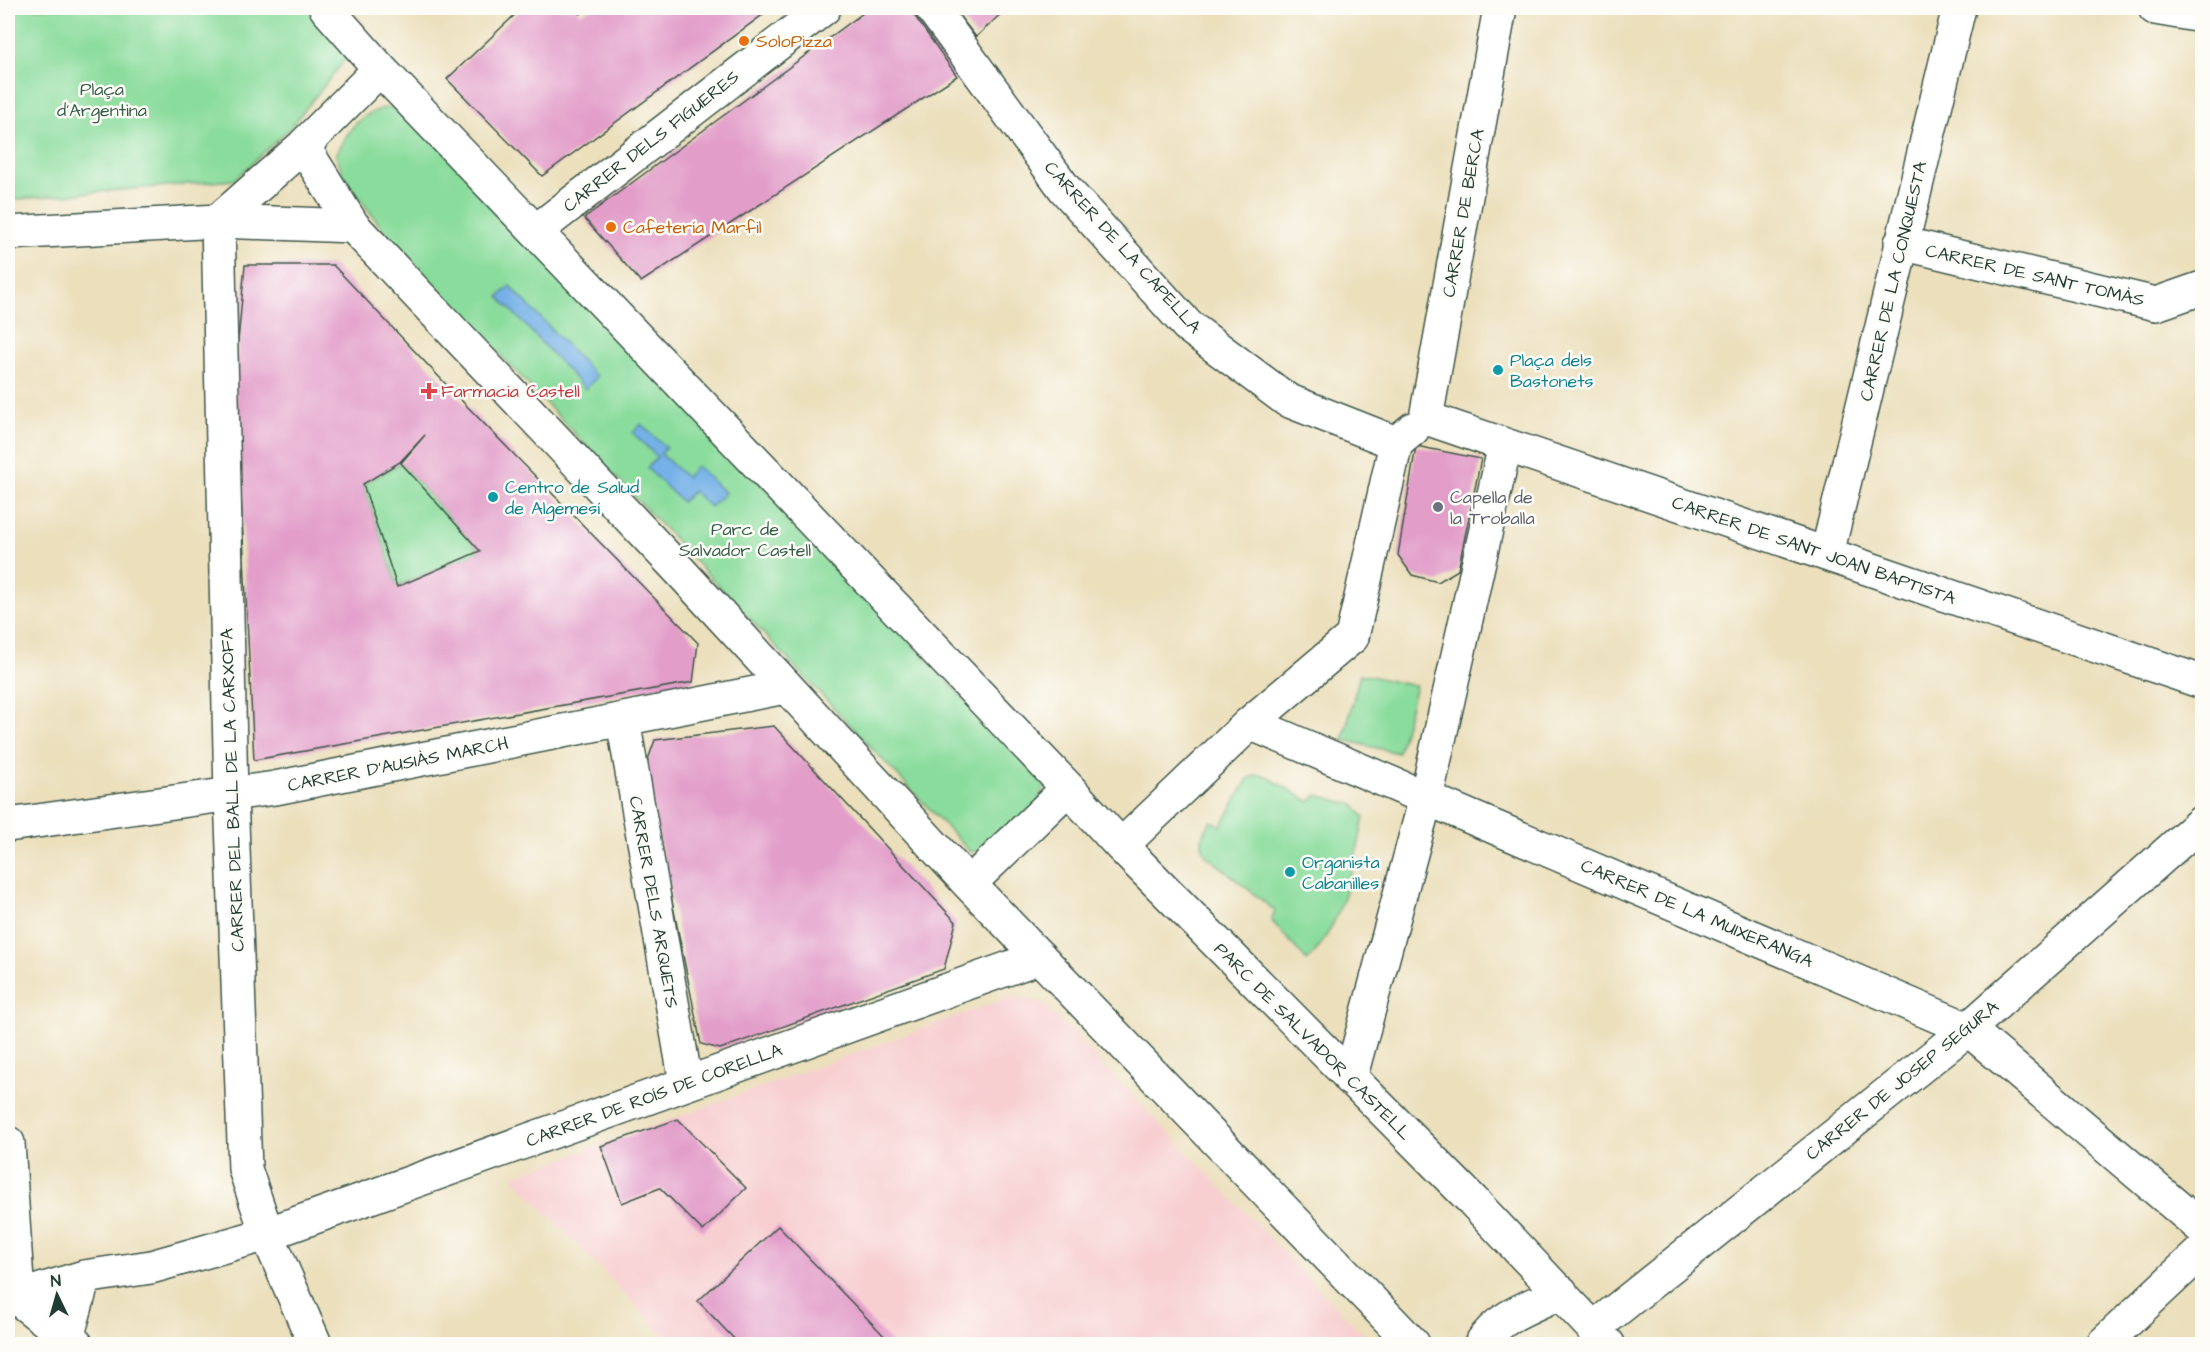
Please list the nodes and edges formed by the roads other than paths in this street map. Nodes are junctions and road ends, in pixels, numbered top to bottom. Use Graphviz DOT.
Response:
graph roads {
  1 [pos="326,8"];
  2 [pos="824,8"];
  3 [pos="932,8"];
  4 [pos="1500,8"];
  5 [pos="1959,8"];
  6 [pos="2155,8"];
  7 [pos="2202,16"];
  8 [pos="380,69"];
  9 [pos="303,146"];
  10 [pos="218,221"];
  11 [pos="353,226"];
  12 [pos="536,231"];
  13 [pos="8,233"];
  14 [pos="1901,243"];
  15 [pos="2202,288"];
  16 [pos="1426,418"];
  17 [pos="1396,443"];
  18 [pos="1506,445"];
  19 [pos="1827,554"];
  20 [pos="2202,682"];
  21 [pos="785,687"];
  22 [pos="623,720"];
  23 [pos="1250,723"];
  24 [pos="1068,788"];
  25 [pos="231,795"];
  26 [pos="1426,798"];
  27 [pos="2202,822"];
  28 [pos="8,825"];
  29 [pos="1121,846"];
  30 [pos="969,884"];
  31 [pos="1040,957"];
  32 [pos="1968,1029"];
  33 [pos="1350,1079"];
  34 [pos="686,1083"];
  35 [pos="8,1143"];
  36 [pos="2202,1228"];
  37 [pos="267,1234"];
  38 [pos="2202,1251"];
  39 [pos="84,1277"];
  40 [pos="1561,1292"];
  41 [pos="13,1294"];
  42 [pos="1601,1336"];
  43 [pos="71,1341"];
  44 [pos="315,1344"];
  45 [pos="1413,1344"];
  46 [pos="1481,1344"];
  47 [pos="2103,1344"];
  1 -- 8 [label="street, PARC DE SALVADOR CASTELL"];
  2 -- 12 [label="street, CARRER DELS FIGUERES"];
  3 -- 17 [label="street, CARRER DE LA CAPELLA"];
  4 -- 16 [label="street, CARRER DE BERCA"];
  5 -- 14 [label="street, CARRER DE LA CONQUESTA"];
  6 -- 7 [label="street"];
  8 -- 9 [label="street"];
  8 -- 12 [label="street, PARC DE SALVADOR CASTELL"];
  9 -- 10 [label="street"];
  9 -- 11 [label="street"];
  10 -- 11 [label="street"];
  10 -- 13 [label="street"];
  10 -- 25 [label="street, CARRER DEL BALL DE LA CARXOFA"];
  11 -- 21 [label="street"];
  12 -- 24 [label="street, PARC DE SALVADOR CASTELL"];
  14 -- 15 [label="street, CARRER DE SANT TOMÀS"];
  14 -- 19 [label="street, CARRER DE LA CONQUESTA"];
  16 -- 17 [label="street"];
  16 -- 18 [label="street, CARRER DE SANT JOAN BAPTISTA"];
  17 -- 23 [label="street"];
  18 -- 19 [label="street, CARRER DE SANT JOAN BAPTISTA"];
  18 -- 26 [label="street"];
  19 -- 20 [label="street, CARRER DE SANT JOAN BAPTISTA"];
  21 -- 22 [label="street, CARRER D'AUSIÀS MARCH"];
  21 -- 30 [label="street"];
  22 -- 25 [label="street, CARRER D'AUSIÀS MARCH"];
  22 -- 34 [label="street, CARRER DELS ARQUETS"];
  23 -- 26 [label="street, CARRER DE LA MUIXERANGA"];
  23 -- 29 [label="street"];
  24 -- 29 [label="street, PARC DE SALVADOR CASTELL"];
  24 -- 30 [label="street"];
  25 -- 28 [label="street, CARRER D'AUSIÀS MARCH"];
  25 -- 37 [label="street, CARRER DEL BALL DE LA CARXOFA"];
  26 -- 32 [label="street, CARRER DE LA MUIXERANGA"];
  26 -- 33 [label="street"];
  27 -- 32 [label="street, CARRER DE JOSEP SEGURA"];
  29 -- 33 [label="street, PARC DE SALVADOR CASTELL"];
  30 -- 31 [label="street"];
  31 -- 34 [label="street, CARRER DE ROÍS DE CORELLA"];
  31 -- 45 [label="street"];
  32 -- 36 [label="street, CARRER DE LA MUIXERANGA"];
  32 -- 42 [label="street, CARRER DE JOSEP SEGURA"];
  33 -- 40 [label="street, PARC DE SALVADOR CASTELL"];
  34 -- 37 [label="street, CARRER DE ROÍS DE CORELLA"];
  35 -- 41 [label="street"];
  37 -- 39 [label="street, CARRER DE ROÍS DE CORELLA"];
  37 -- 44 [label="street, CARRER DEL BALL DE LA CARXOFA"];
  38 -- 47 [label="street"];
  39 -- 41 [label="street, CARRER DE ROÍS DE CORELLA"];
  39 -- 43 [label="street"];
  40 -- 42 [label="street, PARC DE SALVADOR CASTELL"];
  40 -- 46 [label="street"];
  41 -- 43 [label="street"];
}
